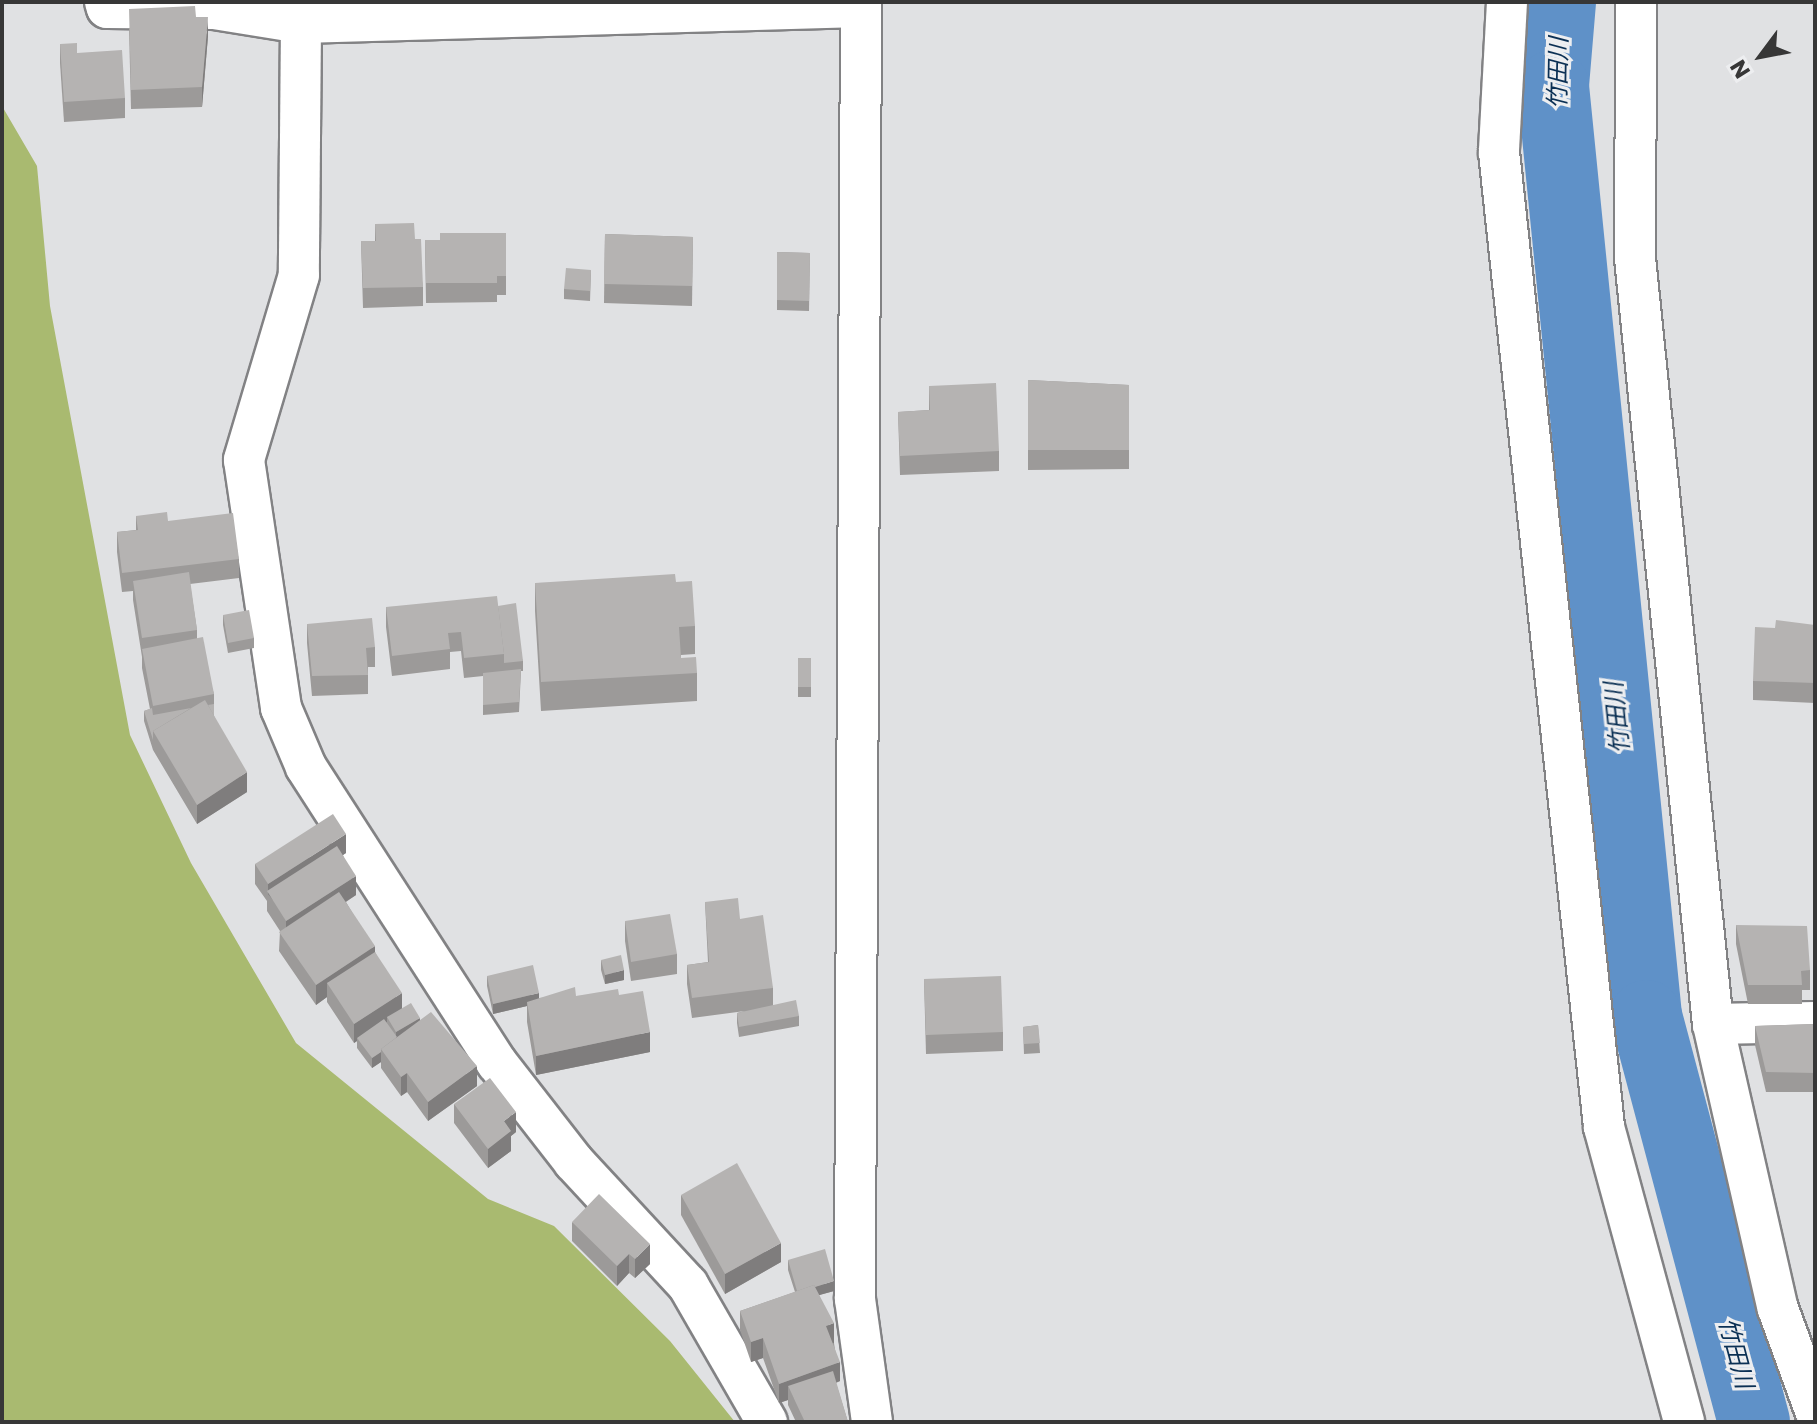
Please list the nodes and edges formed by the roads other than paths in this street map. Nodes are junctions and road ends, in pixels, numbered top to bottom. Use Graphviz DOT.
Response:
graph roads {
  1 [pos="105,2"];
  2 [pos="1507,2"];
  3 [pos="1636,2"];
  4 [pos="861,4"];
  5 [pos="301,23"];
  6 [pos="1815,1022"];
  7 [pos="1713,1024"];
  8 [pos="1815,1410"];
  9 [pos="767,1422"];
  10 [pos="872,1422"];
  11 [pos="1684,1422"];
  1 -- 5 [label="street"];
  2 -- 11 [label="street"];
  3 -- 7 [label="street"];
  4 -- 5 [label="street"];
  4 -- 10 [label="street"];
  5 -- 9 [label="street"];
  6 -- 7 [label="street"];
  7 -- 8 [label="street"];
}
